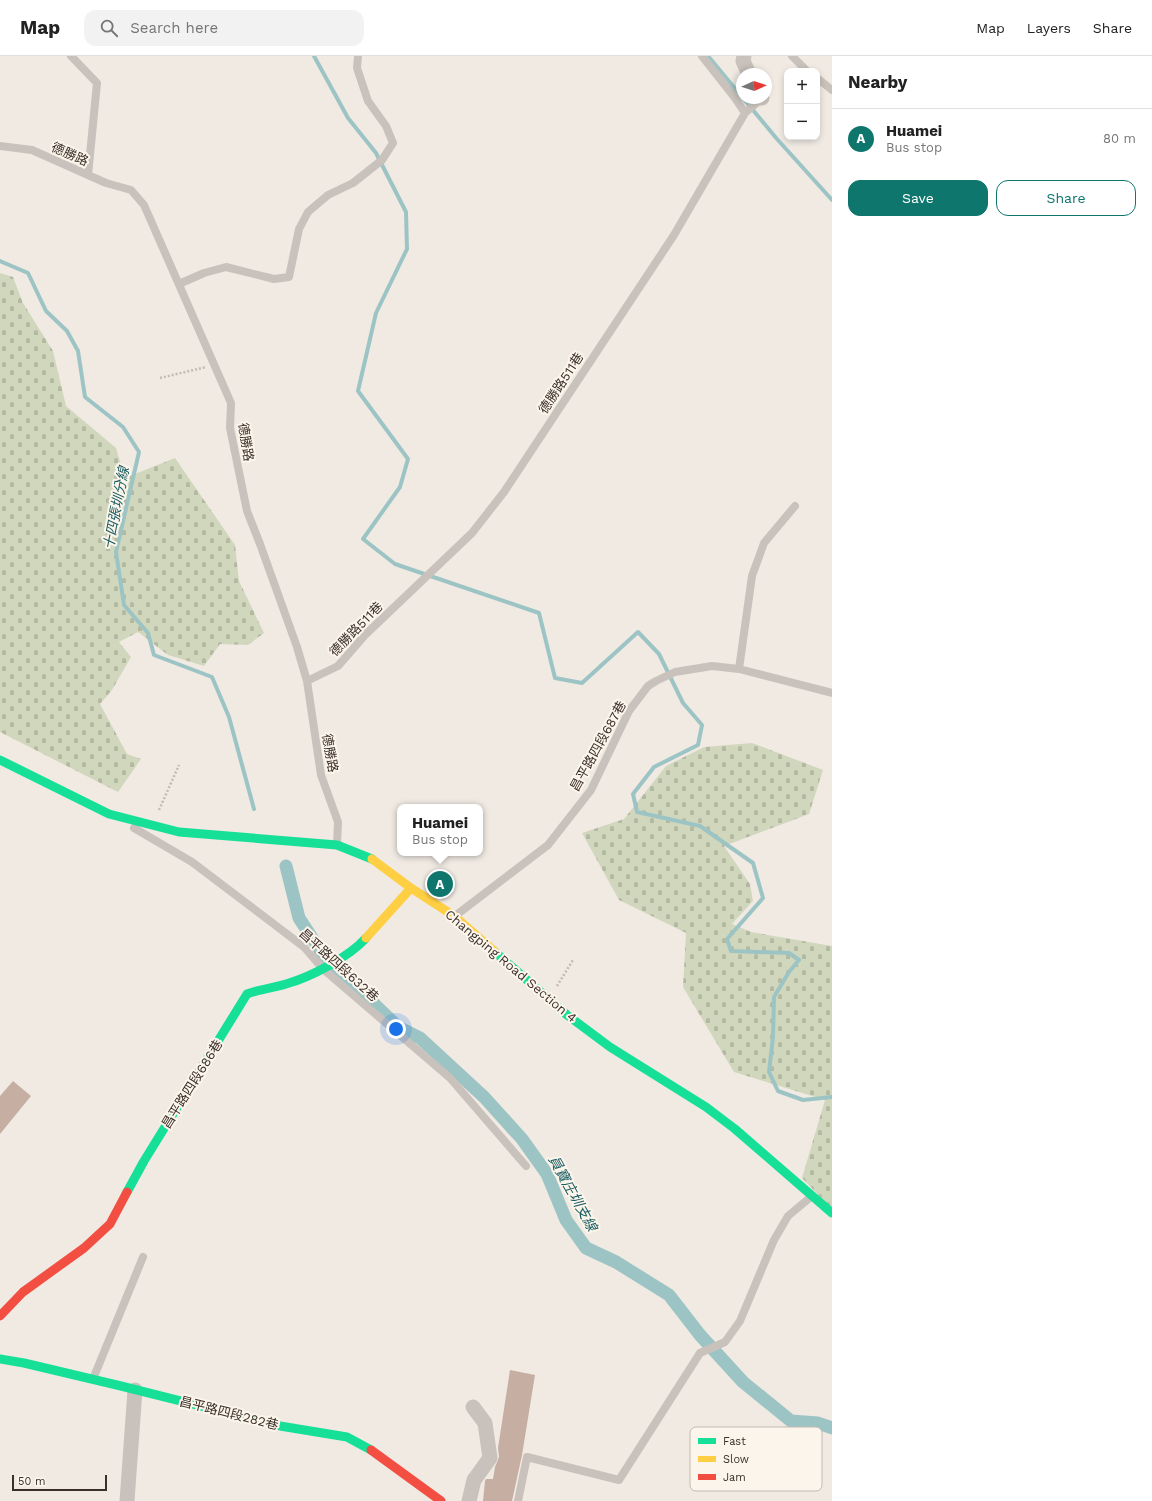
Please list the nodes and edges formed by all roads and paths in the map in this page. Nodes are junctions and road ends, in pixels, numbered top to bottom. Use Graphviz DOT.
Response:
graph roads {
  1 [pos="71,56"];
  2 [pos="358,56"];
  3 [pos="702,56"];
  4 [pos="744,56"];
  5 [pos="792,56"];
  6 [pos="746,68"];
  7 [pos="804,68"];
  8 [pos="820,80"];
  9 [pos="832,90"];
  10 [pos="755,104"];
  11 [pos="745,113"];
  12 [pos="0,146"];
  13 [pos="88,175"];
  14 [pos="178,284"];
  15 [pos="214,364"];
  16 [pos="160,378"];
  17 [pos="795,506"];
  18 [pos="739,669"];
  19 [pos="307,681"];
  20 [pos="832,693"];
  21 [pos="0,760"];
  22 [pos="179,765"];
  23 [pos="109,814"];
  24 [pos="152,825"];
  25 [pos="337,845"];
  26 [pos="411,888"];
  27 [pos="454,916"];
  28 [pos="573,960"];
  29 [pos="323,969"];
  30 [pos="548,1000"];
  31 [pos="526,1166"];
  32 [pos="812,1196"];
  33 [pos="832,1213"];
  34 [pos="143,1257"];
  35 [pos="0,1316"];
  36 [pos="0,1359"];
  37 [pos="93,1379"];
  38 [pos="135,1390"];
  39 [pos="473,1407"];
  40 [pos="128,1501"];
  41 [pos="441,1501"];
  42 [pos="469,1501"];
  43 [pos="518,1501"];
  1 -- 13 [label="lane"];
  2 -- 14 [label="lane"];
  3 -- 11 [label="lane"];
  4 -- 6 [label="street"];
  5 -- 7 [label="lane"];
  8 -- 9 [label="lane"];
  10 -- 11 [label="lane, 德勝路511巷"];
  11 -- 19 [label="lane, 德勝路511巷"];
  12 -- 13 [label="lane, 德勝路"];
  13 -- 14 [label="lane, 德勝路"];
  14 -- 15 [label="lane, 德勝路"];
  15 -- 16 [label="path"];
  15 -- 19 [label="lane, 德勝路"];
  17 -- 18 [label="lane"];
  18 -- 20 [label="lane"];
  18 -- 27 [label="lane, 昌平路四段687巷"];
  19 -- 25 [label="lane, 德勝路"];
  21 -- 23 [label="street, Changping Road Section 4"];
  22 -- 24 [label="path"];
  23 -- 24 [label="street, Changping Road Section 4"];
  23 -- 29 [label="lane, 昌平路四段632巷"];
  24 -- 25 [label="street, Changping Road Section 4"];
  25 -- 26 [label="street, Changping Road Section 4"];
  26 -- 27 [label="street, Changping Road Section 4"];
  26 -- 29 [label="street, 昌平路四段686巷"];
  27 -- 30 [label="street, Changping Road Section 4"];
  28 -- 30 [label="path"];
  29 -- 31 [label="lane, 昌平路四段632巷"];
  29 -- 35 [label="street, 昌平路四段686巷"];
  30 -- 32 [label="street, Changping Road Section 4"];
  32 -- 33 [label="street, Changping Road Section 4"];
  32 -- 43 [label="lane"];
  34 -- 37 [label="lane"];
  36 -- 37 [label="street, 昌平路四段282巷"];
  37 -- 38 [label="street, 昌平路四段282巷"];
  38 -- 40 [label="street"];
  38 -- 41 [label="street, 昌平路四段282巷"];
  39 -- 42 [label="street"];
}
